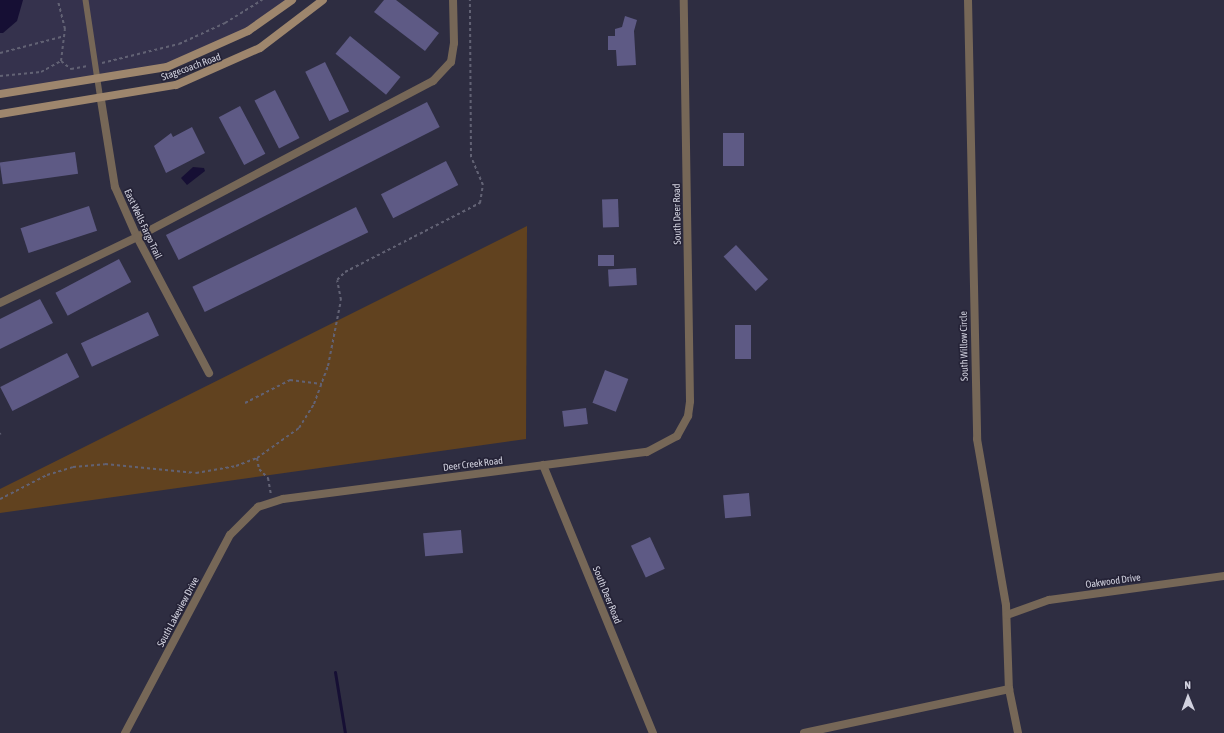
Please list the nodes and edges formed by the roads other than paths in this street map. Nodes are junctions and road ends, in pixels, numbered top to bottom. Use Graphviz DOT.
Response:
graph roads {
  1 [pos="86,0"];
  2 [pos="292,0"];
  3 [pos="323,0"];
  4 [pos="453,0"];
  5 [pos="684,0"];
  6 [pos="968,0"];
  7 [pos="98,80"];
  8 [pos="0,94"];
  9 [pos="100,100"];
  10 [pos="0,114"];
  11 [pos="137,237"];
  12 [pos="0,303"];
  13 [pos="209,373"];
  14 [pos="684,427"];
  15 [pos="543,465"];
  16 [pos="258,507"];
  17 [pos="1224,576"];
  18 [pos="1007,615"];
  19 [pos="1009,689"];
  20 [pos="125,733"];
  21 [pos="653,733"];
  22 [pos="804,733"];
  23 [pos="1018,733"];
  1 -- 7 [label="lane, East Wells Fargo Trail"];
  2 -- 7 [label="street, Stagecoach Road"];
  3 -- 9 [label="street, Stagecoach Road"];
  4 -- 11 [label="street"];
  5 -- 14 [label="street, South Deer Road"];
  6 -- 18 [label="street, South Willow Circle"];
  7 -- 8 [label="street, Stagecoach Road"];
  7 -- 9 [label="lane, East Wells Fargo Trail"];
  9 -- 10 [label="street, Stagecoach Road"];
  9 -- 11 [label="street, East Wells Fargo Trail"];
  11 -- 12 [label="street"];
  11 -- 13 [label="street, East Wells Fargo Trail"];
  14 -- 15 [label="street, Deer Creek Road"];
  15 -- 16 [label="street, Deer Creek Road"];
  15 -- 21 [label="street, South Deer Road"];
  16 -- 20 [label="street, South Lakeview Drive"];
  17 -- 18 [label="street, Oakwood Drive"];
  18 -- 19 [label="street, South Willow Circle"];
  19 -- 22 [label="street"];
  19 -- 23 [label="street, South Willow Circle"];
}
